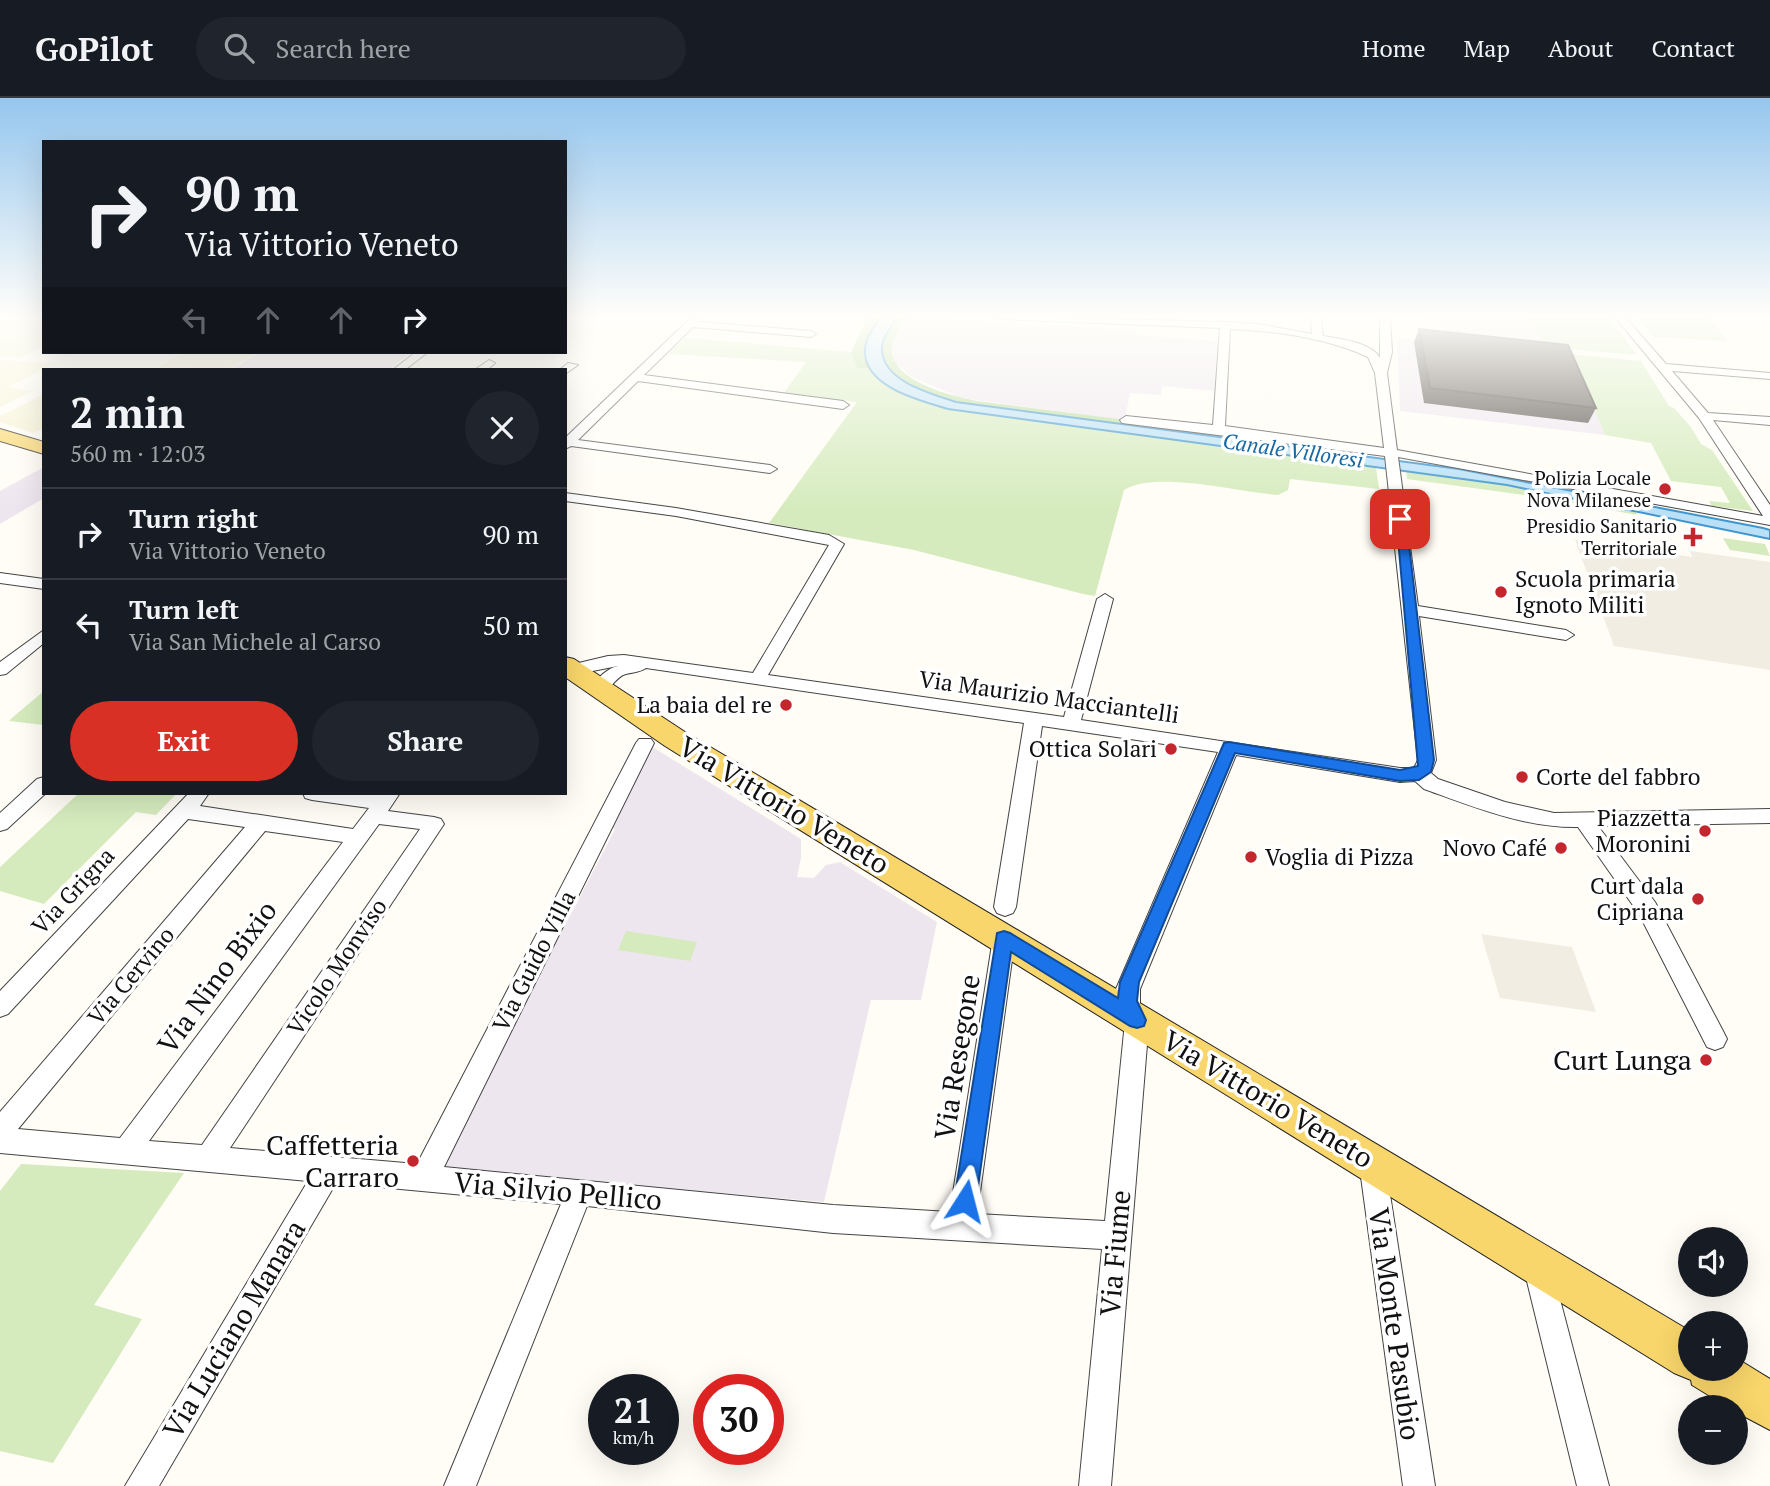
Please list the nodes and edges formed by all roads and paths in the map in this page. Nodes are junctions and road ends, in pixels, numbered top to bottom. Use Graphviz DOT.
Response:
graph roads {
  1 [pos="632,381"];
  2 [pos="664,381"];
  3 [pos="1222,381"];
  4 [pos="1382,381"];
  5 [pos="1672,381"];
  6 [pos="843,405"];
  7 [pos="1704,416"];
  8 [pos="1126,420"];
  9 [pos="1770,421"];
  10 [pos="1219,430"];
  11 [pos="0,435"];
  12 [pos="567,442"];
  13 [pos="567,443"];
  14 [pos="35,445"];
  15 [pos="1392,460"];
  16 [pos="770,469"];
  17 [pos="567,497"];
  18 [pos="1770,515"];
  19 [pos="1770,521"];
  20 [pos="830,556"];
  21 [pos="0,578"];
  22 [pos="42,584"];
  23 [pos="1105,599"];
  24 [pos="1410,610"];
  25 [pos="1566,635"];
  26 [pos="42,637"];
  27 [pos="671,668"];
  28 [pos="0,670"];
  29 [pos="568,671"];
  30 [pos="757,681"];
  31 [pos="600,687"];
  32 [pos="1034,719"];
  33 [pos="1071,724"];
  34 [pos="656,738"];
  35 [pos="1229,747"];
  36 [pos="1419,774"];
  37 [pos="42,786"];
  38 [pos="198,795"];
  39 [pos="325,795"];
  40 [pos="382,804"];
  41 [pos="184,811"];
  42 [pos="1766,815"];
  43 [pos="1592,818"];
  44 [pos="261,822"];
  45 [pos="0,824"];
  46 [pos="357,837"];
  47 [pos="1004,922"];
  48 [pos="0,1007"];
  49 [pos="1137,1020"];
  50 [pos="1715,1039"];
  51 [pos="0,1130"];
  52 [pos="0,1140"];
  53 [pos="125,1152"];
  54 [pos="206,1160"];
  55 [pos="1372,1162"];
  56 [pos="328,1172"];
  57 [pos="424,1178"];
  58 [pos="579,1192"];
  59 [pos="961,1227"];
  60 [pos="1116,1236"];
  61 [pos="1535,1262"];
  62 [pos="1678,1350"];
  63 [pos="1730,1381"];
  64 [pos="1770,1406"];
  65 [pos="141,1486"];
  66 [pos="460,1486"];
  67 [pos="1095,1486"];
  68 [pos="1419,1486"];
  69 [pos="1592,1486"];
  1 -- 12 [label="street"];
  2 -- 6 [label="street"];
  3 -- 10 [label="street"];
  4 -- 15 [label="street"];
  5 -- 7 [label="street"];
  7 -- 9 [label="street"];
  7 -- 18 [label="street"];
  8 -- 10 [label="street"];
  10 -- 15 [label="street"];
  11 -- 14 [label="main road"];
  13 -- 16 [label="street"];
  15 -- 19 [label="street"];
  15 -- 24 [label="street"];
  17 -- 20 [label="street"];
  20 -- 30 [label="street"];
  21 -- 22 [label="street"];
  23 -- 33 [label="street"];
  24 -- 25 [label="street"];
  24 -- 36 [label="street"];
  26 -- 28 [label="street"];
  27 -- 29 [label="street, Via Maurizio Macciantelli"];
  27 -- 30 [label="street, Via Maurizio Macciantelli"];
  27 -- 31 [label="street, Via Maurizio Macciantelli"];
  29 -- 31 [label="main road, Via Vittorio Veneto"];
  29 -- 34 [label="main road, Via Vittorio Veneto"];
  30 -- 32 [label="street, Via Maurizio Macciantelli"];
  31 -- 34 [label="main road, Via Vittorio Veneto"];
  32 -- 33 [label="street, Via Maurizio Macciantelli"];
  32 -- 47 [label="street, Via Resegone"];
  33 -- 35 [label="street, Via Maurizio Macciantelli"];
  34 -- 47 [label="main road, Via Vittorio Veneto"];
  34 -- 57 [label="street, Via Guido Villa"];
  35 -- 36 [label="street, Via Maurizio Macciantelli"];
  35 -- 49 [label="street"];
  36 -- 43 [label="street"];
  37 -- 45 [label="street"];
  38 -- 41 [label="street"];
  39 -- 40 [label="street"];
  40 -- 46 [label="street, Via Nino Bixio"];
  40 -- 54 [label="street, Vicolo Monviso"];
  41 -- 44 [label="street"];
  41 -- 48 [label="street, Via Grigna"];
  42 -- 43 [label="street"];
  43 -- 50 [label="street"];
  44 -- 46 [label="street"];
  44 -- 51 [label="street, Via Cervino"];
  46 -- 53 [label="street, Via Nino Bixio"];
  47 -- 49 [label="main road, Via Vittorio Veneto"];
  47 -- 59 [label="street, Via Resegone"];
  49 -- 55 [label="main road, Via Vittorio Veneto"];
  49 -- 60 [label="street, Via Fiume"];
  52 -- 53 [label="street, Via Silvio Pellico"];
  53 -- 54 [label="street, Via Silvio Pellico"];
  54 -- 56 [label="street, Via Silvio Pellico"];
  55 -- 61 [label="main road, Via Vittorio Veneto"];
  55 -- 68 [label="street, Via Monte Pasubio"];
  56 -- 57 [label="street, Via Silvio Pellico"];
  56 -- 65 [label="street, Via Luciano Manara"];
  57 -- 58 [label="street, Via Silvio Pellico"];
  58 -- 59 [label="street, Via Silvio Pellico"];
  58 -- 66 [label="street"];
  59 -- 60 [label="street, Via Silvio Pellico"];
  60 -- 67 [label="street, Via Fiume"];
  61 -- 62 [label="main road, Via Vittorio Veneto"];
  61 -- 69 [label="street"];
  63 -- 64 [label="main road"];
}
